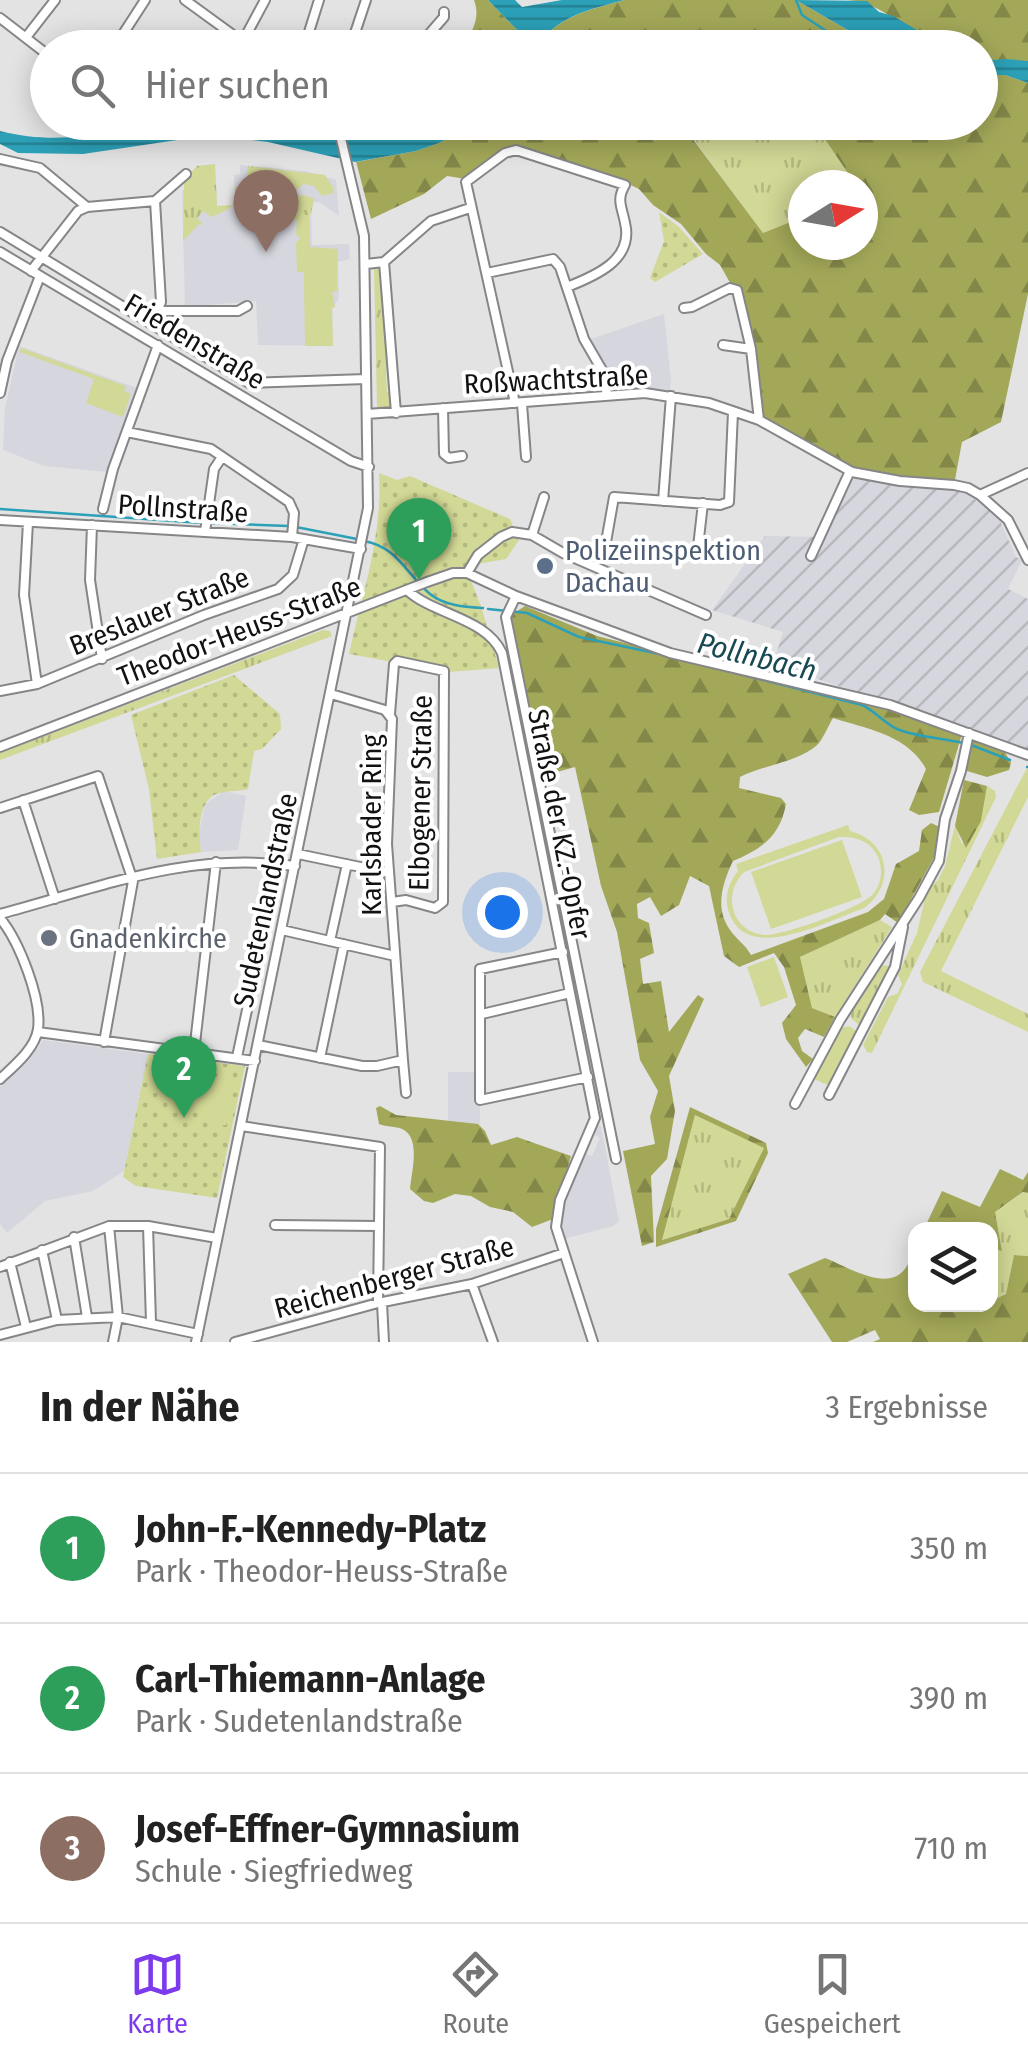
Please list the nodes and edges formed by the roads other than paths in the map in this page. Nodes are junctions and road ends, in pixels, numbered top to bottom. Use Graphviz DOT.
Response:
graph roads {
  1 [pos="55,0"];
  2 [pos="145,0"];
  3 [pos="185,0"];
  4 [pos="266,0"];
  5 [pos="319,0"];
  6 [pos="366,0"];
  7 [pos="444,12"];
  8 [pos="0,18"];
  9 [pos="32,30"];
  10 [pos="126,30"];
  11 [pos="228,30"];
  12 [pos="249,30"];
  13 [pos="310,30"];
  14 [pos="356,30"];
  15 [pos="430,30"];
  16 [pos="30,32"];
  17 [pos="27,36"];
  18 [pos="30,39"];
  19 [pos="342,140"];
  20 [pos="0,159"];
  21 [pos="186,174"];
  22 [pos="155,201"];
  23 [pos="87,207"];
  24 [pos="470,208"];
  25 [pos="0,232"];
  26 [pos="0,252"];
  27 [pos="42,257"];
  28 [pos="384,262"];
  29 [pos="366,264"];
  30 [pos="30,270"];
  31 [pos="487,274"];
  32 [pos="40,276"];
  33 [pos="567,287"];
  34 [pos="247,306"];
  35 [pos="684,308"];
  36 [pos="158,311"];
  37 [pos="152,324"];
  38 [pos="723,344"];
  39 [pos="158,346"];
  40 [pos="751,349"];
  41 [pos="366,380"];
  42 [pos="0,393"];
  43 [pos="607,395"];
  44 [pos="671,396"];
  45 [pos="518,403"];
  46 [pos="443,408"];
  47 [pos="732,412"];
  48 [pos="396,413"];
  49 [pos="367,414"];
  50 [pos="759,420"];
  51 [pos="127,432"];
  52 [pos="462,456"];
  53 [pos="222,457"];
  54 [pos="526,457"];
  55 [pos="369,466"];
  56 [pos="850,472"];
  57 [pos="1028,473"];
  58 [pos="980,495"];
  59 [pos="544,498"];
  60 [pos="663,501"];
  61 [pos="702,503"];
  62 [pos="103,509"];
  63 [pos="0,520"];
  64 [pos="28,522"];
  65 [pos="92,525"];
  66 [pos="206,526"];
  67 [pos="293,530"];
  68 [pos="532,535"];
  69 [pos="304,538"];
  70 [pos="606,542"];
  71 [pos="363,543"];
  72 [pos="698,547"];
  73 [pos="811,556"];
  74 [pos="1028,560"];
  75 [pos="467,573"];
  76 [pos="408,591"];
  77 [pos="516,596"];
  78 [pos="346,614"];
  79 [pos="706,615"];
  80 [pos="102,659"];
  81 [pos="37,684"];
  82 [pos="0,691"];
  83 [pos="330,694"];
  84 [pos="390,714"];
  85 [pos="967,740"];
  86 [pos="0,747"];
  87 [pos="1028,755"];
  88 [pos="23,800"];
  89 [pos="0,808"];
  90 [pos="298,854"];
  91 [pos="216,862"];
  92 [pos="278,864"];
  93 [pos="347,864"];
  94 [pos="296,866"];
  95 [pos="389,873"];
  96 [pos="132,875"];
  97 [pos="55,900"];
  98 [pos="392,902"];
  99 [pos="0,916"];
  100 [pos="904,922"];
  101 [pos="282,930"];
  102 [pos="330,940"];
  103 [pos="344,944"];
  104 [pos="563,952"];
  105 [pos="395,956"];
  106 [pos="570,993"];
  107 [pos="482,1014"];
  108 [pos="38,1032"];
  109 [pos="104,1042"];
  110 [pos="258,1045"];
  111 [pos="194,1052"];
  112 [pos="237,1057"];
  113 [pos="320,1058"];
  114 [pos="402,1060"];
  115 [pos="254,1061"];
  116 [pos="588,1077"];
  117 [pos="0,1079"];
  118 [pos="406,1093"];
  119 [pos="829,1095"];
  120 [pos="795,1104"];
  121 [pos="241,1126"];
  122 [pos="616,1158"];
  123 [pos="274,1224"];
  124 [pos="109,1226"];
  125 [pos="148,1226"];
  126 [pos="378,1226"];
  127 [pos="74,1237"];
  128 [pos="217,1238"];
  129 [pos="42,1250"];
  130 [pos="564,1253"];
  131 [pos="10,1262"];
  132 [pos="0,1267"];
  133 [pos="472,1284"];
  134 [pos="380,1303"];
  135 [pos="118,1316"];
  136 [pos="87,1317"];
  137 [pos="57,1320"];
  138 [pos="151,1322"];
  139 [pos="26,1327"];
  140 [pos="0,1335"];
  141 [pos="277,1337"];
  142 [pos="197,1338"];
  143 [pos="113,1342"];
  144 [pos="235,1342"];
  145 [pos="384,1342"];
  146 [pos="492,1342"];
  147 [pos="593,1342"];
  1 -- 9 [label="street"];
  2 -- 10 [label="street"];
  3 -- 11 [label="street"];
  4 -- 12 [label="street"];
  5 -- 13 [label="street"];
  6 -- 14 [label="street"];
  7 -- 15 [label="street"];
  8 -- 17 [label="street"];
  16 -- 17 [label="street"];
  17 -- 18 [label="street"];
  19 -- 29 [label="street, Sudetenlandstraße"];
  20 -- 23 [label="street"];
  21 -- 22 [label="street"];
  22 -- 23 [label="street"];
  22 -- 36 [label="street"];
  23 -- 27 [label="street"];
  24 -- 28 [label="street"];
  24 -- 31 [label="street"];
  24 -- 33 [label="street"];
  25 -- 27 [label="street"];
  26 -- 30 [label="street, Friedenstraße"];
  27 -- 30 [label="street"];
  27 -- 37 [label="street"];
  28 -- 29 [label="street"];
  28 -- 48 [label="street"];
  29 -- 41 [label="street, Sudetenlandstraße"];
  30 -- 32 [label="street, Friedenstraße"];
  31 -- 33 [label="street"];
  31 -- 45 [label="street"];
  32 -- 39 [label="street, Friedenstraße"];
  32 -- 42 [label="street"];
  33 -- 43 [label="street"];
  34 -- 36 [label="street"];
  35 -- 40 [label="street"];
  36 -- 37 [label="street"];
  37 -- 41 [label="street"];
  38 -- 40 [label="street"];
  39 -- 51 [label="street"];
  39 -- 55 [label="street, Friedenstraße"];
  40 -- 50 [label="street"];
  41 -- 49 [label="street, Sudetenlandstraße"];
  43 -- 44 [label="street, Roßwachtstraße"];
  43 -- 45 [label="street, Roßwachtstraße"];
  44 -- 47 [label="street, Roßwachtstraße"];
  44 -- 60 [label="street"];
  45 -- 46 [label="street, Roßwachtstraße"];
  45 -- 54 [label="street"];
  46 -- 48 [label="street, Roßwachtstraße"];
  46 -- 52 [label="street"];
  47 -- 50 [label="street, Roßwachtstraße"];
  47 -- 61 [label="street"];
  48 -- 49 [label="street, Roßwachtstraße"];
  49 -- 55 [label="street, Sudetenlandstraße"];
  50 -- 56 [label="street, Roßwachtstraße"];
  51 -- 53 [label="street"];
  51 -- 62 [label="street"];
  53 -- 66 [label="street"];
  53 -- 67 [label="street"];
  55 -- 71 [label="street, Sudetenlandstraße"];
  56 -- 58 [label="street, Roßwachtstraße"];
  56 -- 73 [label="street"];
  57 -- 58 [label="street"];
  58 -- 74 [label="street"];
  59 -- 68 [label="street"];
  60 -- 61 [label="street"];
  60 -- 70 [label="street"];
  61 -- 72 [label="street"];
  63 -- 64 [label="street, Pollnstraße"];
  64 -- 65 [label="street, Pollnstraße"];
  64 -- 81 [label="street"];
  65 -- 66 [label="street, Pollnstraße"];
  65 -- 80 [label="street"];
  66 -- 67 [label="street, Pollnstraße"];
  67 -- 69 [label="street, Pollnstraße"];
  68 -- 75 [label="street"];
  68 -- 79 [label="street"];
  69 -- 71 [label="street, Pollnstraße"];
  69 -- 80 [label="street, Breslauer Straße"];
  71 -- 78 [label="street, Sudetenlandstraße"];
  75 -- 76 [label="street, Theodor-Heuss-Straße"];
  75 -- 77 [label="street"];
  76 -- 78 [label="street, Theodor-Heuss-Straße"];
  76 -- 104 [label="street, Straße der KZ.-Opfer"];
  77 -- 85 [label="street"];
  77 -- 122 [label="street"];
  78 -- 83 [label="street, Sudetenlandstraße"];
  78 -- 86 [label="street, Theodor-Heuss-Straße"];
  80 -- 81 [label="street, Breslauer Straße"];
  81 -- 82 [label="street, Breslauer Straße"];
  83 -- 84 [label="street, Karlsbader Ring"];
  83 -- 90 [label="street, Sudetenlandstraße"];
  84 -- 95 [label="street, Karlsbader Ring"];
  84 -- 98 [label="street, Elbogener Straße"];
  85 -- 87 [label="street"];
  85 -- 100 [label="street"];
  88 -- 89 [label="street"];
  88 -- 96 [label="street"];
  88 -- 97 [label="street"];
  90 -- 93 [label="street"];
  90 -- 94 [label="street, Sudetenlandstraße"];
  91 -- 92 [label="street"];
  91 -- 96 [label="street"];
  91 -- 111 [label="street"];
  92 -- 94 [label="street"];
  92 -- 112 [label="street, Sudetenlandstraße"];
  93 -- 95 [label="street"];
  93 -- 102 [label="street"];
  94 -- 101 [label="street, Sudetenlandstraße"];
  95 -- 98 [label="street, Karlsbader Ring"];
  96 -- 97 [label="street"];
  96 -- 109 [label="street"];
  97 -- 99 [label="street"];
  98 -- 105 [label="street, Karlsbader Ring"];
  99 -- 108 [label="street"];
  100 -- 119 [label="street"];
  100 -- 120 [label="street"];
  101 -- 102 [label="street"];
  101 -- 110 [label="street, Sudetenlandstraße"];
  102 -- 103 [label="street"];
  103 -- 105 [label="street"];
  103 -- 113 [label="street"];
  104 -- 106 [label="street, Straße der KZ.-Opfer"];
  104 -- 107 [label="street"];
  105 -- 114 [label="street, Karlsbader Ring"];
  106 -- 107 [label="street"];
  106 -- 116 [label="street, Straße der KZ.-Opfer"];
  107 -- 116 [label="street"];
  108 -- 109 [label="street"];
  108 -- 117 [label="street"];
  109 -- 111 [label="street"];
  110 -- 113 [label="street"];
  110 -- 115 [label="street, Sudetenlandstraße"];
  111 -- 112 [label="street"];
  112 -- 115 [label="street"];
  113 -- 114 [label="street"];
  114 -- 118 [label="street, Karlsbader Ring"];
  115 -- 121 [label="street, Sudetenlandstraße"];
  116 -- 130 [label="street, Straße der KZ.-Opfer"];
  121 -- 126 [label="street"];
  121 -- 128 [label="street, Sudetenlandstraße"];
  123 -- 126 [label="street"];
  124 -- 125 [label="street"];
  124 -- 127 [label="street"];
  124 -- 135 [label="street"];
  125 -- 128 [label="street"];
  125 -- 138 [label="street"];
  126 -- 134 [label="street"];
  127 -- 129 [label="street"];
  127 -- 136 [label="street"];
  128 -- 142 [label="street, Sudetenlandstraße"];
  129 -- 131 [label="street"];
  129 -- 137 [label="street"];
  130 -- 133 [label="street, Reichenberger Straße"];
  130 -- 147 [label="street"];
  131 -- 132 [label="street"];
  131 -- 139 [label="street"];
  133 -- 134 [label="street, Reichenberger Straße"];
  133 -- 146 [label="street"];
  134 -- 141 [label="street, Reichenberger Straße"];
  134 -- 145 [label="street"];
  135 -- 136 [label="street"];
  135 -- 138 [label="street"];
  135 -- 143 [label="street"];
  136 -- 137 [label="street"];
  137 -- 139 [label="street"];
  138 -- 142 [label="street"];
  139 -- 140 [label="street"];
  141 -- 144 [label="street, Reichenberger Straße"];
}
